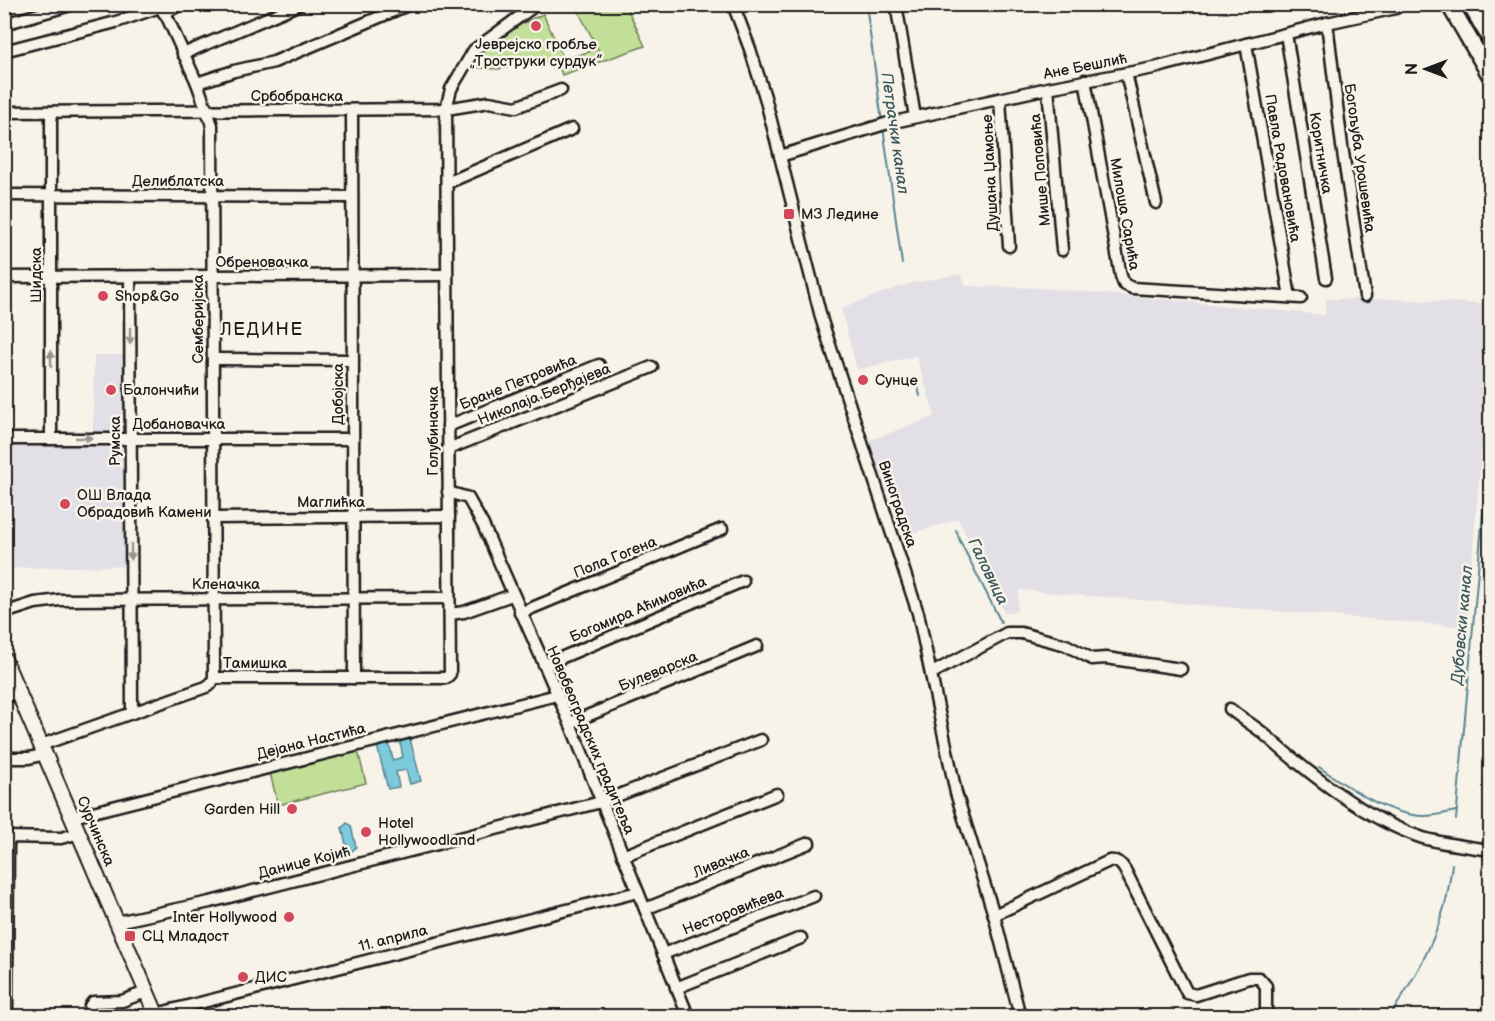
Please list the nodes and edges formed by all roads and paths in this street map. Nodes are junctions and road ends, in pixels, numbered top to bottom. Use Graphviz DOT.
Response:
graph roads {
  1 [pos="74,4"];
  2 [pos="182,4"];
  3 [pos="300,4"];
  4 [pos="410,4"];
  5 [pos="537,4"];
  6 [pos="733,4"];
  7 [pos="896,4"];
  8 [pos="1449,4"];
  9 [pos="1470,4"];
  10 [pos="160,8"];
  11 [pos="1396,8"];
  12 [pos="1327,23"];
  13 [pos="4,24"];
  14 [pos="1286,34"];
  15 [pos="1491,38"];
  16 [pos="1246,44"];
  17 [pos="4,51"];
  18 [pos="183,54"];
  19 [pos="1126,73"];
  20 [pos="1491,75"];
  21 [pos="1085,80"];
  22 [pos="197,83"];
  23 [pos="1048,88"];
  24 [pos="561,90"];
  25 [pos="1000,99"];
  26 [pos="446,109"];
  27 [pos="352,110"];
  28 [pos="208,111"];
  29 [pos="4,112"];
  30 [pos="51,112"];
  31 [pos="915,117"];
  32 [pos="572,129"];
  33 [pos="780,156"];
  34 [pos="447,183"];
  35 [pos="4,195"];
  36 [pos="50,195"];
  37 [pos="213,196"];
  38 [pos="352,196"];
  39 [pos="1156,203"];
  40 [pos="1009,246"];
  41 [pos="1062,250"];
  42 [pos="447,275"];
  43 [pos="352,276"];
  44 [pos="4,277"];
  45 [pos="51,277"];
  46 [pos="130,277"];
  47 [pos="212,277"];
  48 [pos="1326,278"];
  49 [pos="1365,296"];
  50 [pos="1295,298"];
  51 [pos="213,359"];
  52 [pos="353,360"];
  53 [pos="599,365"];
  54 [pos="652,367"];
  55 [pos="448,426"];
  56 [pos="51,438"];
  57 [pos="130,438"];
  58 [pos="4,439"];
  59 [pos="213,439"];
  60 [pos="353,439"];
  61 [pos="448,449"];
  62 [pos="448,492"];
  63 [pos="448,516"];
  64 [pos="353,517"];
  65 [pos="213,518"];
  66 [pos="722,530"];
  67 [pos="743,581"];
  68 [pos="512,595"];
  69 [pos="449,598"];
  70 [pos="131,599"];
  71 [pos="213,599"];
  72 [pos="353,599"];
  73 [pos="4,613"];
  74 [pos="520,613"];
  75 [pos="450,614"];
  76 [pos="757,646"];
  77 [pos="4,659"];
  78 [pos="544,664"];
  79 [pos="1181,669"];
  80 [pos="932,673"];
  81 [pos="214,678"];
  82 [pos="354,678"];
  83 [pos="446,678"];
  84 [pos="19,693"];
  85 [pos="557,695"];
  86 [pos="4,697"];
  87 [pos="1230,709"];
  88 [pos="132,712"];
  89 [pos="570,723"];
  90 [pos="761,740"];
  91 [pos="43,749"];
  92 [pos="4,758"];
  93 [pos="777,794"];
  94 [pos="601,802"];
  95 [pos="73,817"];
  96 [pos="80,833"];
  97 [pos="6,837"];
  98 [pos="809,843"];
  99 [pos="1490,850"];
  100 [pos="623,856"];
  101 [pos="638,892"];
  102 [pos="814,896"];
  103 [pos="645,909"];
  104 [pos="994,915"];
  105 [pos="117,922"];
  106 [pos="801,939"];
  107 [pos="663,954"];
  108 [pos="676,988"];
  109 [pos="146,992"];
  110 [pos="156,1015"];
  111 [pos="6,1017"];
  112 [pos="90,1017"];
  113 [pos="688,1017"];
  114 [pos="1020,1017"];
  115 [pos="1266,1017"];
  1 -- 13 [label="street"];
  2 -- 10 [label="street"];
  3 -- 18 [label="street"];
  4 -- 22 [label="street"];
  5 -- 26 [label="street"];
  6 -- 33 [label="street, Виноградска"];
  7 -- 31 [label="street"];
  8 -- 20 [label="highway"];
  9 -- 15 [label="highway"];
  10 -- 17 [label="street"];
  10 -- 18 [label="street, Семберијска"];
  11 -- 12 [label="street, Ане Бешлић"];
  12 -- 14 [label="street, Ане Бешлић"];
  12 -- 49 [label="street, Богољуба Урошевића"];
  14 -- 16 [label="street, Ане Бешлић"];
  14 -- 48 [label="street, Коритничка"];
  16 -- 19 [label="street, Ане Бешлић"];
  16 -- 50 [label="street, Павла Радовановића"];
  18 -- 22 [label="street, Семберијска"];
  19 -- 21 [label="street, Ане Бешлић"];
  19 -- 39 [label="street"];
  21 -- 23 [label="street, Ане Бешлић"];
  21 -- 50 [label="street, Милоша Сарића"];
  22 -- 28 [label="street, Семберијска"];
  23 -- 25 [label="street, Ане Бешлић"];
  23 -- 41 [label="street, Мише Поповића"];
  24 -- 26 [label="street, Србобранска"];
  25 -- 31 [label="street, Ане Бешлић"];
  25 -- 40 [label="street, Душана Џамоње"];
  26 -- 27 [label="street, Србобранска"];
  26 -- 34 [label="street, Голубиначка"];
  27 -- 28 [label="street, Србобранска"];
  27 -- 38 [label="street, Добојска"];
  28 -- 30 [label="street, Србобранска"];
  28 -- 37 [label="street, Семберијска"];
  29 -- 30 [label="street, Србобранска"];
  30 -- 36 [label="street, Шидска"];
  31 -- 33 [label="street, Ане Бешлић"];
  32 -- 34 [label="street"];
  33 -- 80 [label="street, Виноградска"];
  34 -- 42 [label="street, Голубиначка"];
  35 -- 36 [label="street, Делиблатска"];
  36 -- 37 [label="street, Делиблатска"];
  36 -- 45 [label="street, Шидска"];
  37 -- 38 [label="street, Делиблатска"];
  37 -- 47 [label="street, Семберијска"];
  38 -- 43 [label="street, Добојска"];
  42 -- 43 [label="street, Обреновачка"];
  42 -- 55 [label="street, Голубиначка"];
  43 -- 47 [label="street, Обреновачка"];
  43 -- 52 [label="street, Добојска"];
  44 -- 45 [label="street, Обреновачка"];
  45 -- 46 [label="street, Обреновачка"];
  56 -- 45 [label="street, Шидска, one-way"];
  46 -- 47 [label="street, Обреновачка"];
  46 -- 57 [label="street, Румска, one-way"];
  47 -- 51 [label="street, Семберијска"];
  51 -- 52 [label="street"];
  51 -- 59 [label="street, Семберијска"];
  52 -- 60 [label="street, Добојска"];
  53 -- 55 [label="street, Бране Петровића"];
  54 -- 61 [label="street, Николаја Берђајева"];
  55 -- 61 [label="street, Голубиначка"];
  56 -- 57 [label="street, Добановачка, one-way"];
  56 -- 58 [label="street, Добановачка"];
  57 -- 59 [label="street, Добановачка"];
  57 -- 70 [label="street, Румска, one-way"];
  59 -- 60 [label="street, Добановачка"];
  59 -- 65 [label="street, Семберијска"];
  60 -- 64 [label="street, Добојска"];
  61 -- 62 [label="street, Голубиначка"];
  62 -- 63 [label="street, Голубиначка"];
  62 -- 68 [label="street, Новобеоградских градитеља"];
  63 -- 64 [label="street, Маглићка"];
  63 -- 69 [label="street, Голубиначка"];
  64 -- 65 [label="street, Маглићка"];
  64 -- 72 [label="street, Добојска"];
  65 -- 71 [label="street, Семберијска"];
  66 -- 74 [label="street, Пола Гогена"];
  67 -- 78 [label="street, Богомира Аћимовића"];
  68 -- 74 [label="street, Новобеоградских градитеља"];
  68 -- 75 [label="street"];
  69 -- 72 [label="street, Кленачка"];
  69 -- 75 [label="street, Голубиначка"];
  70 -- 71 [label="street, Кленачка"];
  70 -- 73 [label="street, Кленачка"];
  70 -- 88 [label="street, Румска"];
  71 -- 72 [label="street, Кленачка"];
  71 -- 81 [label="street, Семберијска"];
  72 -- 82 [label="street, Добојска"];
  74 -- 78 [label="street, Новобеоградских градитеља"];
  75 -- 83 [label="street, Голубиначка"];
  76 -- 89 [label="street, Булеварска"];
  77 -- 84 [label="main road, Сурчинска"];
  78 -- 85 [label="street, Новобеоградских градитеља"];
  79 -- 80 [label="street"];
  80 -- 104 [label="street, Виноградска"];
  81 -- 82 [label="street, Тамишка"];
  81 -- 88 [label="street, Тамишка"];
  82 -- 83 [label="street, Тамишка"];
  84 -- 86 [label="street"];
  84 -- 91 [label="main road, Сурчинска"];
  85 -- 89 [label="street, Новобеоградских градитеља"];
  85 -- 95 [label="street, Дејана Настића"];
  87 -- 99 [label="street"];
  88 -- 91 [label="street, Тамишка"];
  89 -- 94 [label="street, Новобеоградских градитеља"];
  90 -- 94 [label="street, Данице Којић"];
  91 -- 92 [label="street, Тамишка"];
  91 -- 95 [label="main road, Сурчинска"];
  93 -- 100 [label="street"];
  94 -- 100 [label="street, Новобеоградских градитеља"];
  94 -- 105 [label="street, Данице Којић"];
  95 -- 96 [label="main road, Сурчинска"];
  96 -- 97 [label="street"];
  96 -- 105 [label="main road, Сурчинска"];
  97 -- 111 [label="street"];
  98 -- 103 [label="street, Ливачка"];
  100 -- 101 [label="street, Новобеоградских градитеља"];
  101 -- 103 [label="street, Новобеоградских градитеља"];
  101 -- 110 [label="street, 11. априла"];
  102 -- 107 [label="street, Несторовићева"];
  103 -- 107 [label="street, Новобеоградских градитеља"];
  104 -- 114 [label="street, Виноградска"];
  104 -- 115 [label="street"];
  105 -- 109 [label="main road, Сурчинска"];
  106 -- 108 [label="street"];
  107 -- 108 [label="street, Новобеоградских градитеља"];
  108 -- 113 [label="street, Новобеоградских градитеља"];
  109 -- 110 [label="main road, Сурчинска"];
  109 -- 112 [label="street"];
}
